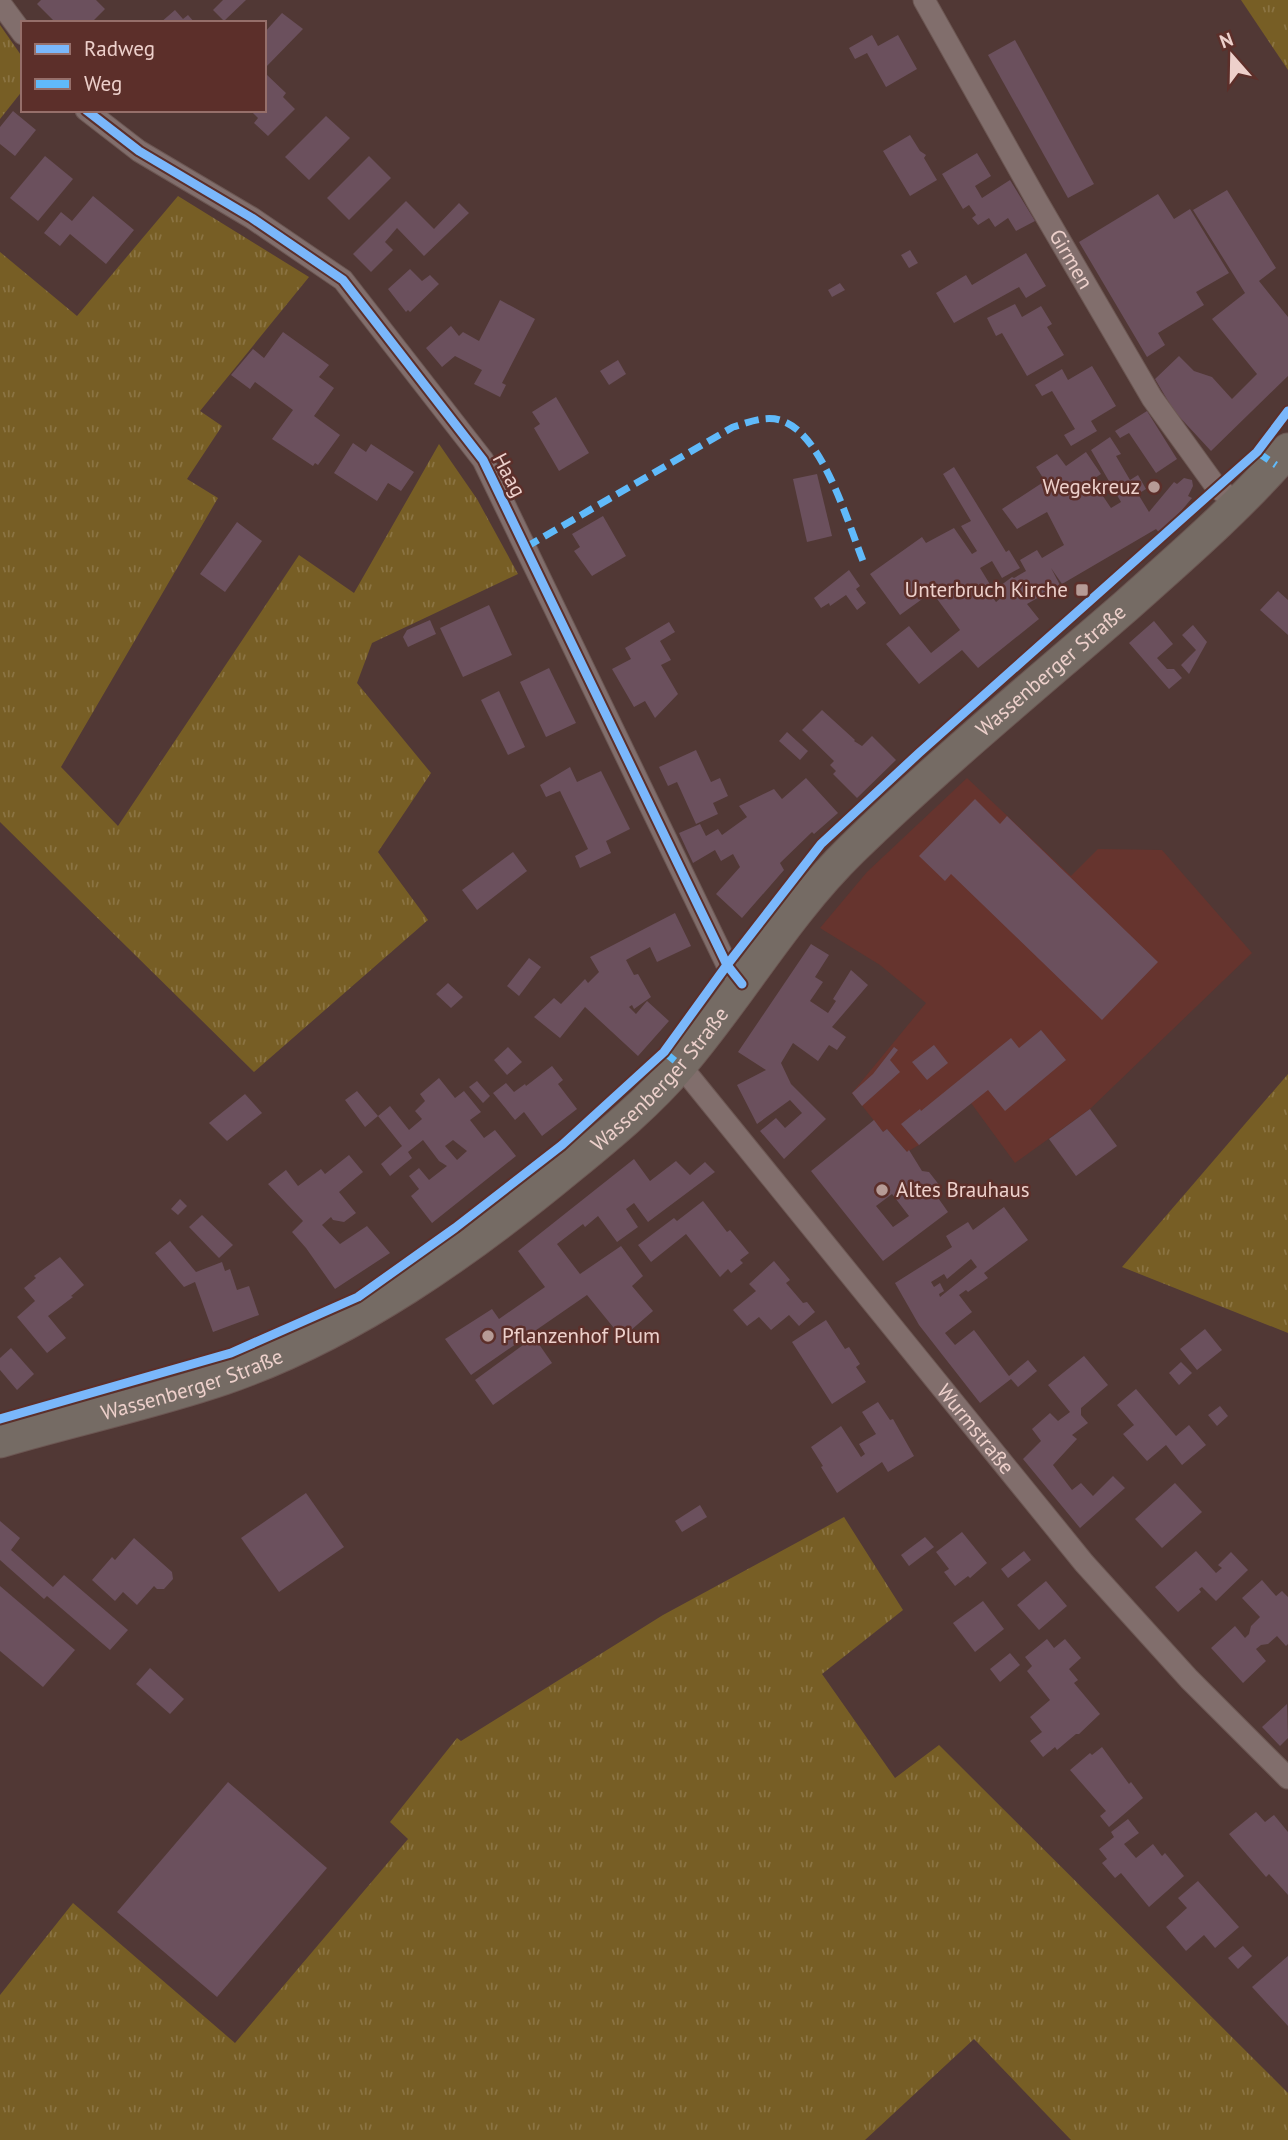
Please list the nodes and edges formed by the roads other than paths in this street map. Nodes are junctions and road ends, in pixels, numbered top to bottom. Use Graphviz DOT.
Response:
graph roads {
  1 [pos="925,0"];
  2 [pos="0,3"];
  3 [pos="21,31"];
  4 [pos="89,112"];
  5 [pos="1284,466"];
  6 [pos="1238,503"];
  7 [pos="742,984"];
  8 [pos="680,1065"];
  9 [pos="0,1441"];
  10 [pos="1288,1778"];
  1 -- 6 [label="street, Girmen"];
  2 -- 3 [label="street"];
  4 -- 7 [label="street, Haag"];
  5 -- 6 [label="main road, Wassenberger Straße"];
  6 -- 7 [label="main road, Wassenberger Straße"];
  7 -- 8 [label="main road, Wassenberger Straße"];
  8 -- 9 [label="main road, Wassenberger Straße"];
  8 -- 10 [label="street, Wurmstraße"];
}
